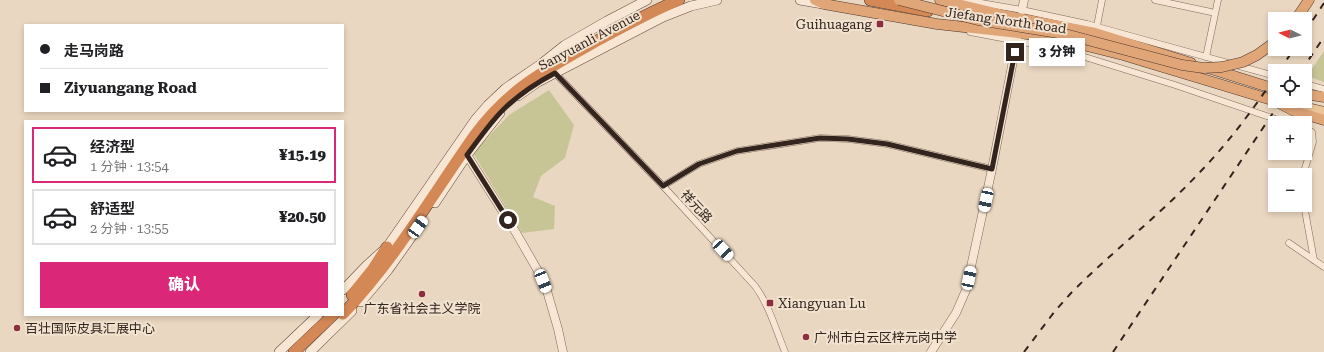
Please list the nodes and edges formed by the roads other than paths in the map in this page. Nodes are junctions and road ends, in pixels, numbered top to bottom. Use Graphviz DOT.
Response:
graph roads {
  1 [pos="668,0"];
  2 [pos="680,0"];
  3 [pos="717,0"];
  4 [pos="800,0"];
  5 [pos="870,0"];
  6 [pos="890,0"];
  7 [pos="899,0"];
  8 [pos="940,0"];
  9 [pos="964,0"];
  10 [pos="1024,0"];
  11 [pos="1102,0"];
  12 [pos="1155,0"];
  13 [pos="1218,0"];
  14 [pos="1309,0"];
  15 [pos="820,1"];
  16 [pos="702,2"];
  17 [pos="649,4"];
  18 [pos="1022,10"];
  19 [pos="1211,12"];
  20 [pos="1301,12"];
  21 [pos="1008,16"];
  22 [pos="978,20"];
  23 [pos="954,26"];
  24 [pos="1097,26"];
  25 [pos="1017,40"];
  26 [pos="1268,47"];
  27 [pos="1206,57"];
  28 [pos="555,73"];
  29 [pos="1268,74"];
  30 [pos="1312,86"];
  31 [pos="1268,87"];
  32 [pos="1324,89"];
  33 [pos="1312,95"];
  34 [pos="1324,97"];
  35 [pos="1268,99"];
  36 [pos="1312,103"];
  37 [pos="1324,107"];
  38 [pos="1288,108"];
  39 [pos="1306,108"];
  40 [pos="1324,112"];
  41 [pos="1268,117"];
  42 [pos="1324,120"];
  43 [pos="467,155"];
  44 [pos="992,169"];
  45 [pos="663,186"];
  46 [pos="1305,212"];
  47 [pos="1289,243"];
  48 [pos="387,247"];
  49 [pos="1314,260"];
  50 [pos="1324,267"];
  51 [pos="344,289"];
  52 [pos="344,303"];
  53 [pos="344,314"];
  54 [pos="317,316"];
  55 [pos="332,316"];
  56 [pos="342,316"];
  57 [pos="279,352"];
  58 [pos="294,352"];
  59 [pos="304,352"];
  60 [pos="310,352"];
  61 [pos="563,352"];
  62 [pos="784,352"];
  63 [pos="931,352"];
  1 -- 17 [label="main road, Sanyuanli Avenue"];
  2 -- 53 [label="highway"];
  3 -- 16 [label="main road, Sanyuanli Avenue"];
  4 -- 15 [label="main road"];
  5 -- 22 [label="highway, bridge"];
  6 -- 21 [label="main road"];
  7 -- 22 [label="highway, bridge"];
  8 -- 21 [label="highway, Jiefang North Road"];
  9 -- 18 [label="street"];
  10 -- 18 [label="street"];
  11 -- 24 [label="street"];
  12 -- 19 [label="street"];
  13 -- 27 [label="street"];
  14 -- 20 [label="highway"];
  15 -- 23 [label="highway, Jiefang North Road"];
  16 -- 28 [label="main road, Sanyuanli Avenue"];
  17 -- 48 [label="main road, Sanyuanli Avenue"];
  18 -- 24 [label="street"];
  21 -- 31 [label="highway, Jiefang North Road"];
  22 -- 26 [label="highway, bridge"];
  23 -- 25 [label="street"];
  23 -- 35 [label="highway, Jiefang North Road"];
  24 -- 27 [label="street"];
  25 -- 41 [label="street"];
  25 -- 44 [label="street"];
  27 -- 29 [label="street"];
  28 -- 43 [label="main road, Sanyuanli Avenue"];
  28 -- 45 [label="street, 祥元路"];
  30 -- 32 [label="street"];
  33 -- 34 [label="highway"];
  36 -- 37 [label="main road"];
  38 -- 42 [label="highway, Jiefang North Road"];
  39 -- 40 [label="main road, Jiefang North Road"];
  43 -- 60 [label="main road, Sanyuanli Avenue"];
  43 -- 61 [label="street"];
  44 -- 45 [label="street"];
  44 -- 63 [label="street"];
  45 -- 62 [label="street, 祥元路"];
  46 -- 49 [label="street"];
  47 -- 49 [label="street"];
  48 -- 51 [label="main road, Sanyuanli Avenue"];
  48 -- 52 [label="highway"];
  49 -- 50 [label="street"];
  54 -- 57 [label="main road"];
  55 -- 58 [label="highway"];
  56 -- 59 [label="highway"];
}
